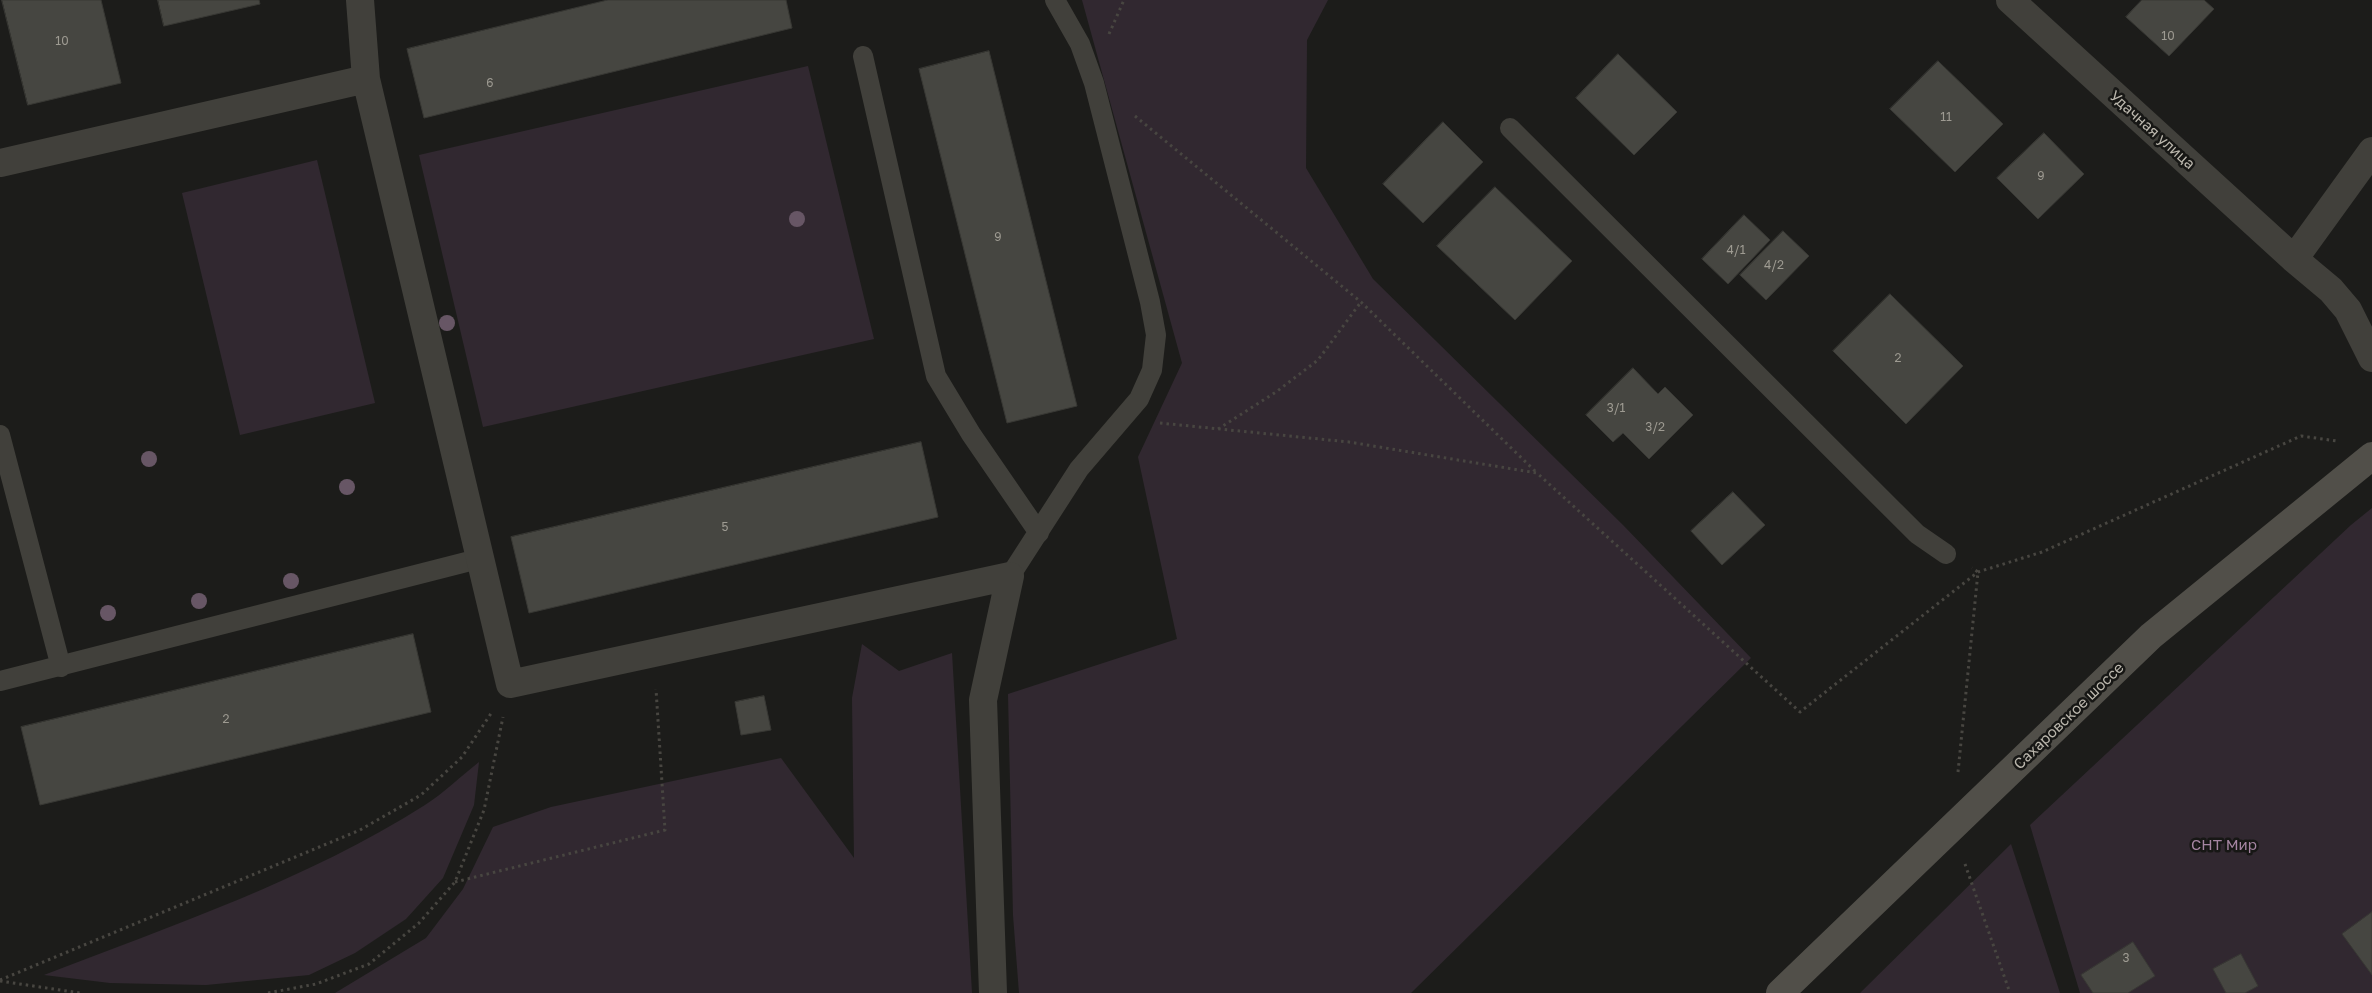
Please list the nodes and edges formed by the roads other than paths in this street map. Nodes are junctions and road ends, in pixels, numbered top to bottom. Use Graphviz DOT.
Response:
graph roads {
  1 [pos="360,0"];
  2 [pos="1055,0"];
  3 [pos="2010,0"];
  4 [pos="863,56"];
  5 [pos="366,79"];
  6 [pos="1510,128"];
  7 [pos="2372,151"];
  8 [pos="0,163"];
  9 [pos="2294,260"];
  10 [pos="2372,358"];
  11 [pos="0,435"];
  12 [pos="2372,456"];
  13 [pos="1039,533"];
  14 [pos="1946,554"];
  15 [pos="482,558"];
  16 [pos="1010,576"];
  17 [pos="61,667"];
  18 [pos="0,680"];
  19 [pos="993,993"];
  20 [pos="1780,993"];
  1 -- 5 [label="street"];
  2 -- 13 [label="lane"];
  3 -- 9 [label="street, Удачная улица"];
  4 -- 13 [label="lane"];
  5 -- 8 [label="street"];
  5 -- 15 [label="street"];
  6 -- 14 [label="lane"];
  7 -- 9 [label="street"];
  9 -- 10 [label="street, Удачная улица"];
  11 -- 17 [label="lane"];
  12 -- 20 [label="main road, Сахаровское шоссе"];
  13 -- 16 [label="lane"];
  15 -- 16 [label="street"];
  15 -- 17 [label="lane"];
  16 -- 19 [label="street"];
  17 -- 18 [label="lane"];
}
